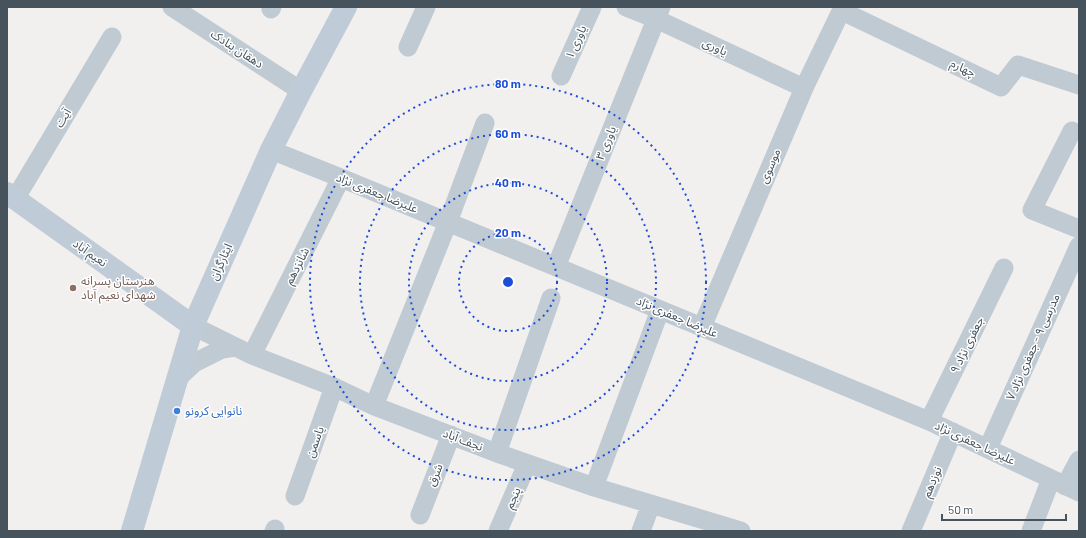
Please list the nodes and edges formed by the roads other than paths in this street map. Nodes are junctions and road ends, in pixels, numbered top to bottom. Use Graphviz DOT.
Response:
graph roads {
  1 [pos="172,7"];
  2 [pos="346,7"];
  3 [pos="426,7"];
  4 [pos="592,7"];
  5 [pos="626,7"];
  6 [pos="842,9"];
  7 [pos="658,13"];
  8 [pos="112,37"];
  9 [pos="408,47"];
  10 [pos="561,76"];
  11 [pos="1079,85"];
  12 [pos="804,88"];
  13 [pos="301,91"];
  14 [pos="485,123"];
  15 [pos="1072,131"];
  16 [pos="271,150"];
  17 [pos="341,178"];
  18 [pos="11,196"];
  19 [pos="448,222"];
  20 [pos="1079,229"];
  21 [pos="1079,246"];
  22 [pos="556,267"];
  23 [pos="1004,268"];
  24 [pos="551,298"];
  25 [pos="660,310"];
  26 [pos="193,326"];
  27 [pos="702,327"];
  28 [pos="235,347"];
  29 [pos="252,355"];
  30 [pos="178,378"];
  31 [pos="334,387"];
  32 [pos="374,406"];
  33 [pos="929,421"];
  34 [pos="953,432"];
  35 [pos="450,435"];
  36 [pos="988,448"];
  37 [pos="497,453"];
  38 [pos="1079,460"];
  39 [pos="527,464"];
  40 [pos="1065,486"];
  41 [pos="594,487"];
  42 [pos="295,496"];
  43 [pos="651,504"];
  44 [pos="420,515"];
  45 [pos="136,530"];
  46 [pos="498,531"];
  47 [pos="641,531"];
  48 [pos="742,531"];
  49 [pos="911,531"];
  50 [pos="1030,531"];
  1 -- 13 [label="street, دهقان بنادک"];
  2 -- 13 [label="main road, ایثارگران"];
  3 -- 9 [label="street"];
  4 -- 10 [label="street, یاوری ۱"];
  5 -- 7 [label="street, یاوری"];
  6 -- 11 [label="street, چهارم"];
  6 -- 12 [label="street, موسوی"];
  7 -- 12 [label="street, یاوری"];
  7 -- 22 [label="street, یاوری ۳"];
  8 -- 18 [label="street, آیت"];
  12 -- 27 [label="street, موسوی"];
  13 -- 16 [label="main road, ایثارگران"];
  14 -- 19 [label="street"];
  15 -- 20 [label="street"];
  16 -- 17 [label="street, علیرضا جعفری نژاد"];
  16 -- 26 [label="main road, ایثارگران"];
  17 -- 19 [label="street, علیرضا جعفری نژاد"];
  17 -- 29 [label="street, شانزدهم"];
  18 -- 26 [label="main road, نعیم آباد"];
  19 -- 22 [label="street, علیرضا جعفری نژاد"];
  19 -- 32 [label="street"];
  21 -- 36 [label="street, مدرسی ۹ - جعفری نژاد ۷"];
  22 -- 25 [label="street, علیرضا جعفری نژاد"];
  23 -- 33 [label="street, جعفری نژاد ۹"];
  24 -- 37 [label="street"];
  25 -- 27 [label="street, علیرضا جعفری نژاد"];
  25 -- 41 [label="street"];
  26 -- 28 [label="street, نجف آباد"];
  26 -- 30 [label="main road, ایثارگران"];
  27 -- 33 [label="street, علیرضا جعفری نژاد"];
  28 -- 29 [label="street, نجف آباد"];
  28 -- 30 [label="street"];
  29 -- 31 [label="street, نجف آباد"];
  30 -- 45 [label="main road, ایثارگران"];
  31 -- 32 [label="street, نجف آباد"];
  31 -- 42 [label="street, یاسمن"];
  32 -- 35 [label="street, نجف آباد"];
  33 -- 34 [label="street, علیرضا جعفری نژاد"];
  34 -- 36 [label="street, علیرضا جعفری نژاد"];
  34 -- 49 [label="street, نوزدهم"];
  35 -- 37 [label="street, نجف آباد"];
  35 -- 44 [label="street, شرق"];
  36 -- 40 [label="street, علیرضا جعفری نژاد"];
  37 -- 39 [label="street, نجف آباد"];
  38 -- 40 [label="street"];
  39 -- 41 [label="street, نجف آباد"];
  39 -- 46 [label="street, پنجم"];
  40 -- 50 [label="street"];
  41 -- 43 [label="street, نجف آباد"];
  43 -- 47 [label="street"];
  43 -- 48 [label="street, نجف آباد"];
}
